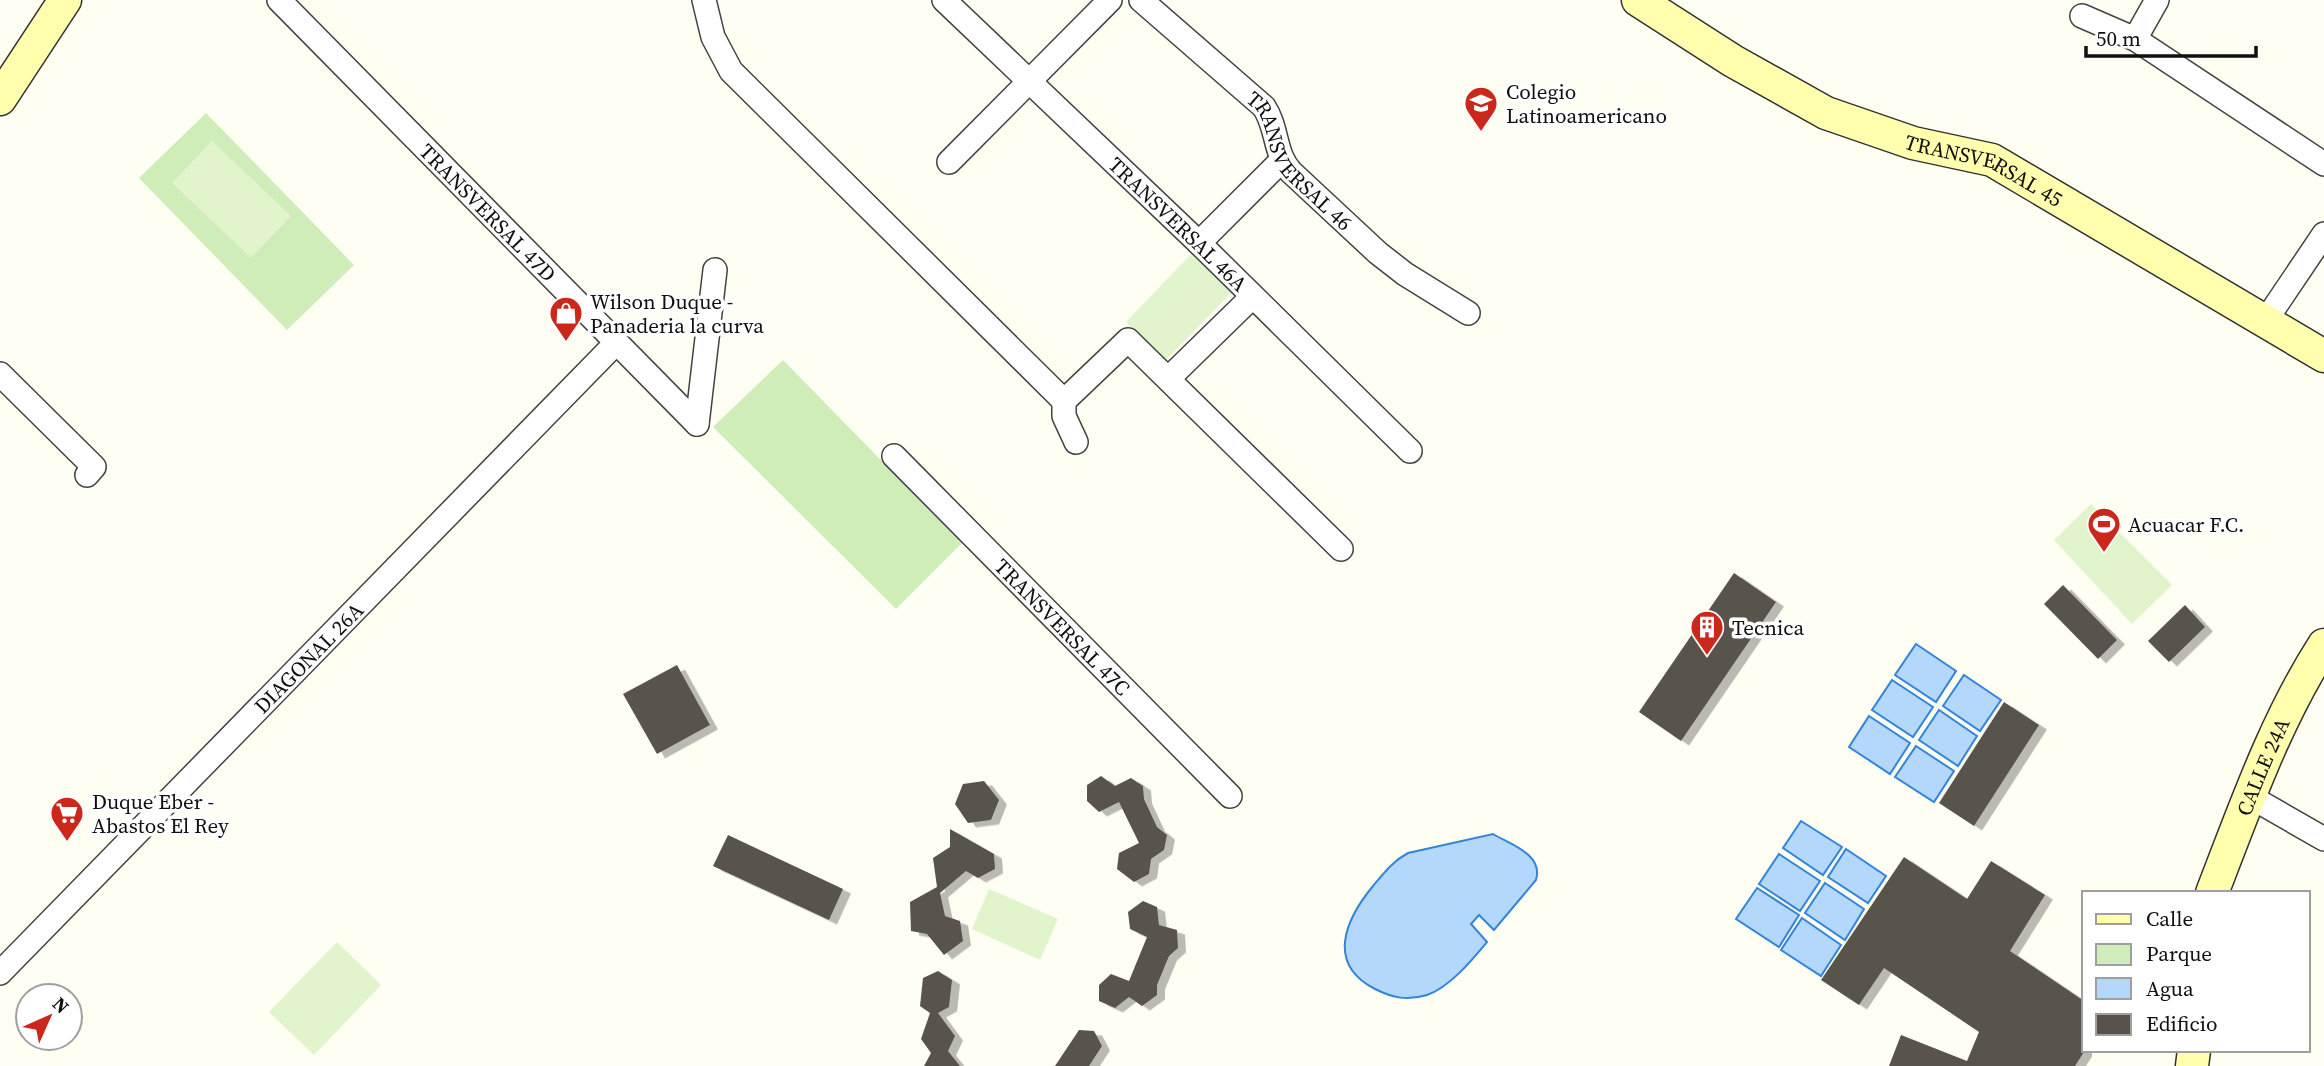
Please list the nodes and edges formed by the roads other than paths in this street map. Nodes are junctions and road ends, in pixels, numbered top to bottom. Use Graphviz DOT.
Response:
graph roads {
  1 [pos="65,0"];
  2 [pos="279,0"];
  3 [pos="704,0"];
  4 [pos="944,0"];
  5 [pos="1110,0"];
  6 [pos="1141,0"];
  7 [pos="1638,0"];
  8 [pos="2157,0"];
  9 [pos="2082,16"];
  10 [pos="2136,39"];
  11 [pos="1030,81"];
  12 [pos="0,99"];
  13 [pos="1281,161"];
  14 [pos="949,162"];
  15 [pos="2324,164"];
  16 [pos="2324,234"];
  17 [pos="1199,243"];
  18 [pos="715,270"];
  19 [pos="1252,297"];
  20 [pos="1468,313"];
  21 [pos="2266,320"];
  22 [pos="616,343"];
  23 [pos="2324,356"];
  24 [pos="0,374"];
  25 [pos="1168,379"];
  26 [pos="1064,401"];
  27 [pos="1076,442"];
  28 [pos="1410,451"];
  29 [pos="894,456"];
  30 [pos="87,475"];
  31 [pos="1341,549"];
  32 [pos="2324,645"];
  33 [pos="1230,796"];
  34 [pos="2249,796"];
  35 [pos="2324,839"];
  36 [pos="2213,891"];
  37 [pos="0,973"];
  1 -- 12 [label="street"];
  2 -- 22 [label="street, TRANSVERSAL 47D"];
  3 -- 26 [label="street"];
  4 -- 11 [label="street, TRANSVERSAL 46A"];
  5 -- 11 [label="street"];
  6 -- 13 [label="street, TRANSVERSAL 46"];
  7 -- 21 [label="street, TRANSVERSAL 45"];
  8 -- 10 [label="street"];
  9 -- 10 [label="street"];
  10 -- 15 [label="street"];
  11 -- 14 [label="street"];
  11 -- 17 [label="street, TRANSVERSAL 46A"];
  13 -- 17 [label="street"];
  13 -- 20 [label="street, TRANSVERSAL 46"];
  16 -- 21 [label="street"];
  17 -- 19 [label="street, TRANSVERSAL 46A"];
  18 -- 22 [label="street, TRANSVERSAL 47D"];
  19 -- 25 [label="street"];
  19 -- 28 [label="street, TRANSVERSAL 46A"];
  21 -- 23 [label="street, TRANSVERSAL 45"];
  22 -- 37 [label="street, DIAGONAL 26A"];
  24 -- 30 [label="street"];
  25 -- 26 [label="street"];
  25 -- 31 [label="street"];
  26 -- 27 [label="street"];
  29 -- 33 [label="street, TRANSVERSAL 47C"];
  32 -- 34 [label="street, CALLE 24A"];
  34 -- 35 [label="street"];
  34 -- 36 [label="street, CALLE 24A"];
}
